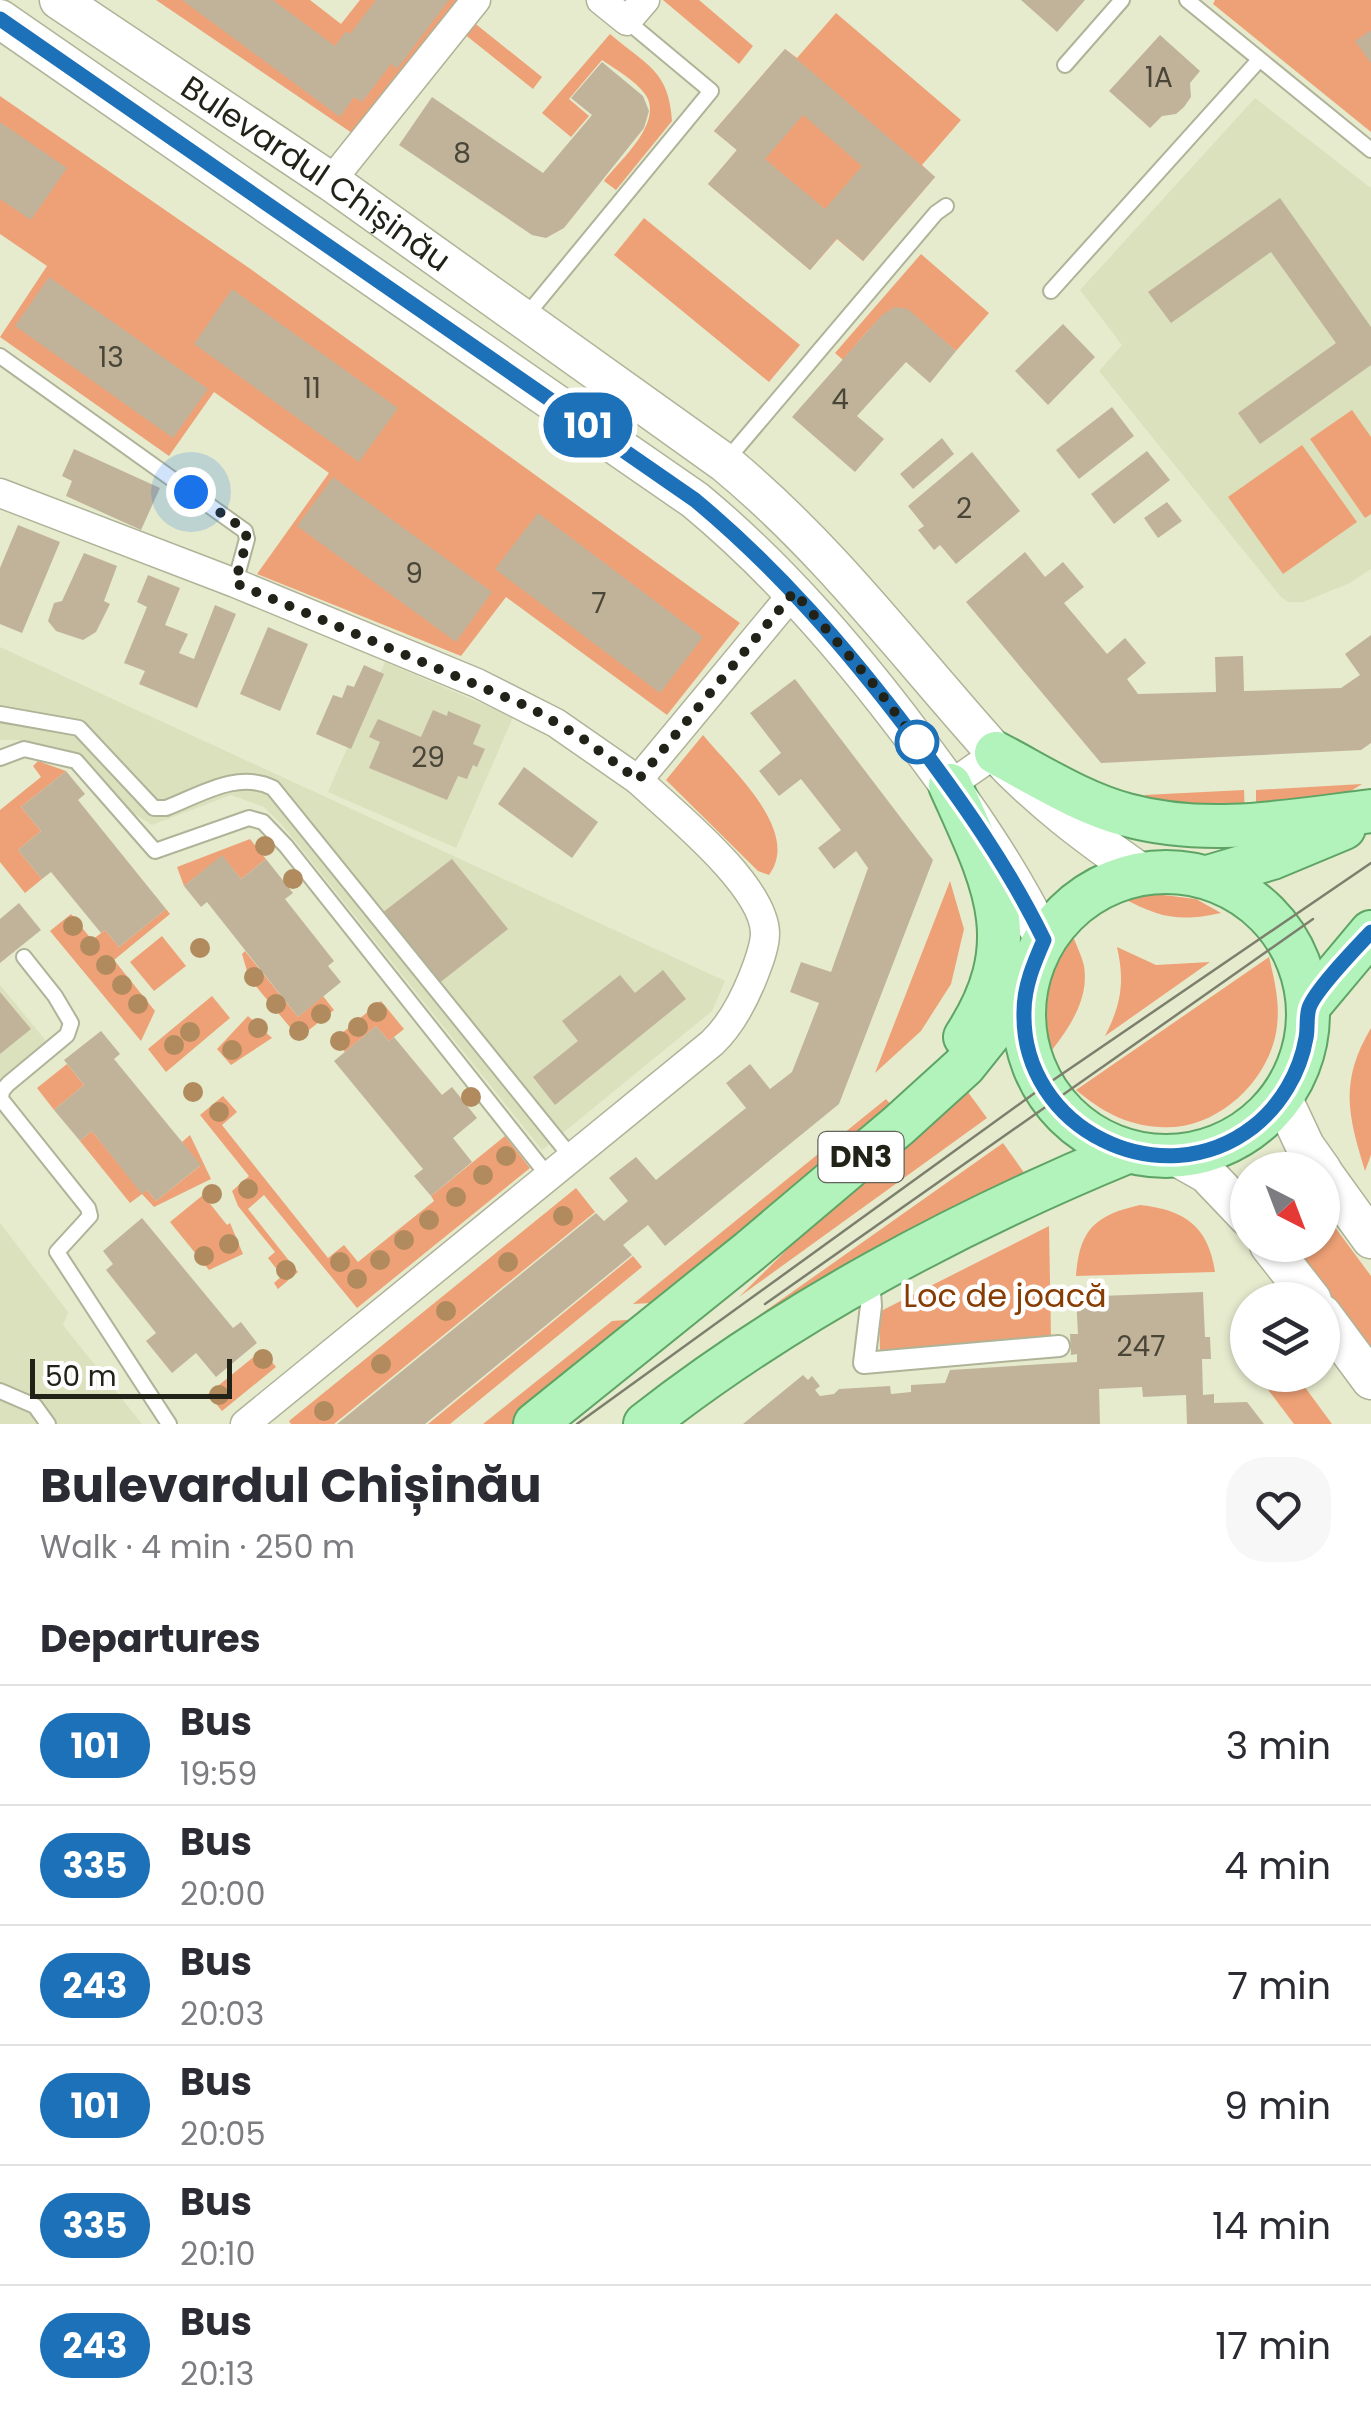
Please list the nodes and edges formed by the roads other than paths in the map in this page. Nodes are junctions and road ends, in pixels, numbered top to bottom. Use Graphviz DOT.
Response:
graph roads {
  1 [pos="476,0"];
  2 [pos="600,0"];
  3 [pos="1122,0"];
  4 [pos="1187,0"];
  5 [pos="74,4"];
  6 [pos="636,11"];
  7 [pos="0,19"];
  8 [pos="1259,60"];
  9 [pos="1065,65"];
  10 [pos="1371,150"];
  11 [pos="330,181"];
  12 [pos="946,206"];
  13 [pos="1051,290"];
  14 [pos="525,317"];
  15 [pos="0,356"];
  16 [pos="725,463"];
  17 [pos="0,494"];
  18 [pos="235,583"];
  19 [pos="794,592"];
  20 [pos="0,714"];
  21 [pos="996,753"];
  22 [pos="0,758"];
  23 [pos="638,780"];
  24 [pos="950,785"];
  25 [pos="1371,813"];
  26 [pos="1141,873"];
  27 [pos="1208,877"];
  28 [pos="1371,932"];
  29 [pos="1044,940"];
  30 [pos="24,957"];
  31 [pos="1026,990"];
  32 [pos="1309,1006"];
  33 [pos="1282,1097"];
  34 [pos="899,1125"];
  35 [pos="1127,1152"];
  36 [pos="1308,1152"];
  37 [pos="1176,1156"];
  38 [pos="572,1158"];
  39 [pos="550,1177"];
  40 [pos="1340,1196"];
  41 [pos="1230,1198"];
  42 [pos="1371,1240"];
  43 [pos="1282,1262"];
  44 [pos="869,1278"];
  45 [pos="1298,1282"];
  46 [pos="1340,1338"];
  47 [pos="1060,1346"];
  48 [pos="1371,1380"];
  49 [pos="0,1391"];
  50 [pos="48,1424"];
  51 [pos="169,1424"];
  52 [pos="245,1424"];
  53 [pos="535,1424"];
  54 [pos="645,1424"];
  1 -- 11 [label="street"];
  2 -- 6 [label="street"];
  3 -- 9 [label="lane"];
  4 -- 8 [label="lane"];
  5 -- 11 [label="main road, Bulevardul Chișinău"];
  6 -- 14 [label="lane"];
  7 -- 19 [label="main road, Bulevardul Chișinău"];
  8 -- 10 [label="lane"];
  8 -- 13 [label="lane"];
  11 -- 14 [label="main road, Bulevardul Chișinău"];
  12 -- 16 [label="lane"];
  14 -- 16 [label="main road, Bulevardul Chișinău"];
  15 -- 18 [label="lane"];
  16 -- 21 [label="main road, Bulevardul Chișinău"];
  17 -- 18 [label="street"];
  18 -- 23 [label="street"];
  19 -- 23 [label="street"];
  19 -- 24 [label="main road, Bulevardul Chișinău"];
  20 -- 38 [label="lane"];
  21 -- 24 [label="street"];
  21 -- 25 [label="main road"];
  21 -- 26 [label="main road, Bulevardul Chișinău"];
  22 -- 39 [label="lane"];
  23 -- 38 [label="street"];
  24 -- 29 [label="main road, Bulevardul Chișinău"];
  24 -- 34 [label="main road"];
  25 -- 27 [label="main road, DN3"];
  26 -- 27 [label="main road, DN3"];
  26 -- 29 [label="main road, DN3"];
  27 -- 32 [label="main road, DN3"];
  28 -- 32 [label="main road"];
  29 -- 31 [label="main road, DN3"];
  30 -- 51 [label="lane"];
  31 -- 34 [label="main road, DN3"];
  31 -- 35 [label="main road, DN3"];
  32 -- 33 [label="main road, DN3"];
  33 -- 36 [label="main road"];
  33 -- 37 [label="main road, DN3"];
  34 -- 53 [label="main road, DN3"];
  35 -- 37 [label="main road, DN3"];
  35 -- 44 [label="main road, DN3"];
  37 -- 41 [label="main road"];
  38 -- 39 [label="street"];
  39 -- 52 [label="street"];
  40 -- 42 [label="main road"];
  43 -- 45 [label="main road"];
  44 -- 47 [label="street"];
  44 -- 54 [label="main road, DN3"];
  46 -- 48 [label="main road"];
  49 -- 50 [label="lane"];
}
